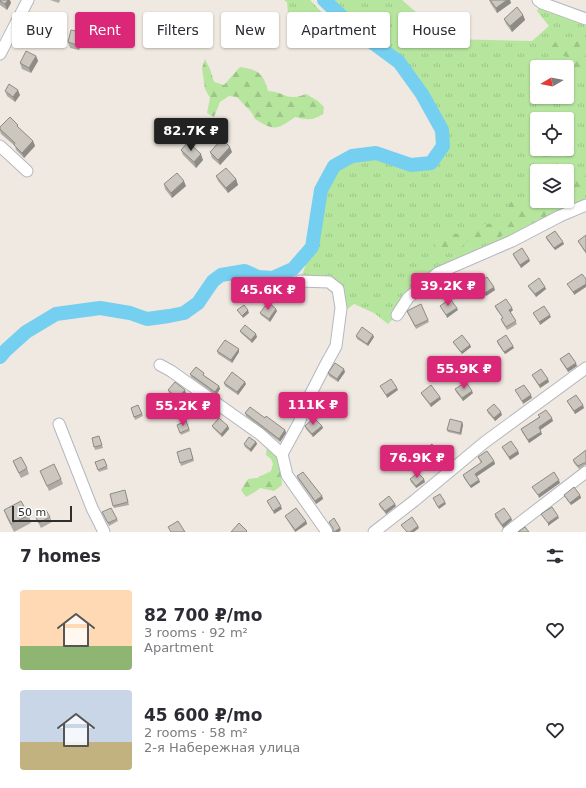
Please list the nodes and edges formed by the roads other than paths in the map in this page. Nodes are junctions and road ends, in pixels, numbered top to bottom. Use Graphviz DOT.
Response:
graph roads {
  1 [pos="28,0"];
  2 [pos="538,0"];
  3 [pos="586,19"];
  4 [pos="0,54"];
  5 [pos="0,146"];
  6 [pos="27,171"];
  7 [pos="586,205"];
  8 [pos="300,281"];
  9 [pos="397,315"];
  10 [pos="160,365"];
  11 [pos="586,368"];
  12 [pos="59,424"];
  13 [pos="282,454"];
  14 [pos="586,472"];
  15 [pos="104,532"];
  16 [pos="327,532"];
  17 [pos="374,532"];
  18 [pos="508,532"];
  1 -- 4 [label="street"];
  2 -- 3 [label="street"];
  5 -- 6 [label="street"];
  7 -- 9 [label="street"];
  8 -- 13 [label="street"];
  10 -- 13 [label="street"];
  11 -- 17 [label="street"];
  12 -- 15 [label="street"];
  13 -- 16 [label="street"];
  14 -- 18 [label="street"];
}
